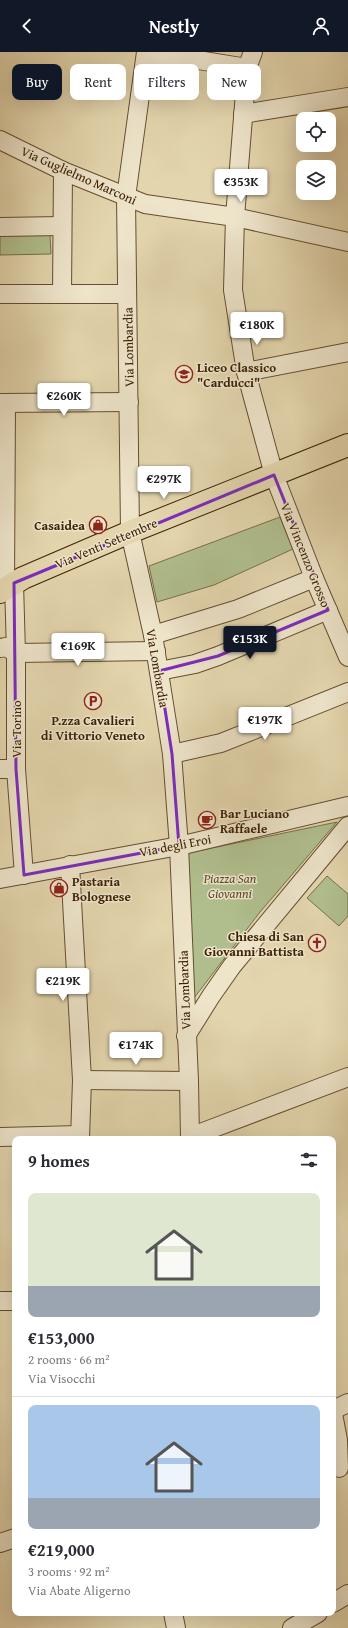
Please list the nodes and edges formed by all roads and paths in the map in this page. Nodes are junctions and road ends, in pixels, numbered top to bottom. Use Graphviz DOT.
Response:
graph roads {
  1 [pos="146,54"];
  2 [pos="192,56"];
  3 [pos="250,60"];
  4 [pos="348,97"];
  5 [pos="243,114"];
  6 [pos="0,140"];
  7 [pos="63,171"];
  8 [pos="126,197"];
  9 [pos="234,217"];
  10 [pos="62,226"];
  11 [pos="0,227"];
  12 [pos="348,242"];
  13 [pos="0,294"];
  14 [pos="62,294"];
  15 [pos="127,294"];
  16 [pos="348,352"];
  17 [pos="246,372"];
  18 [pos="129,402"];
  19 [pos="3,403"];
  20 [pos="348,445"];
  21 [pos="274,475"];
  22 [pos="130,532"];
  23 [pos="314,578"];
  24 [pos="6,588"];
  25 [pos="328,610"];
  26 [pos="155,643"];
  27 [pos="346,648"];
  28 [pos="8,651"];
  29 [pos="159,671"];
  30 [pos="348,692"];
  31 [pos="172,754"];
  32 [pos="8,769"];
  33 [pos="348,806"];
  34 [pos="348,826"];
  35 [pos="179,846"];
  36 [pos="70,865"];
  37 [pos="24,875"];
  38 [pos="0,879"];
  39 [pos="186,1036"];
  40 [pos="348,1077"];
  41 [pos="82,1080"];
  42 [pos="189,1081"];
  43 [pos="0,1136"];
  44 [pos="12,1136"];
  45 [pos="80,1136"];
  46 [pos="190,1136"];
  47 [pos="195,1136"];
  48 [pos="0,1301"];
  49 [pos="12,1301"];
  50 [pos="348,1403"];
  51 [pos="336,1409"];
  52 [pos="336,1430"];
  53 [pos="340,1469"];
  54 [pos="12,1539"];
  55 [pos="0,1544"];
  56 [pos="348,1594"];
  57 [pos="336,1601"];
  58 [pos="174,1616"];
  59 [pos="313,1616"];
  60 [pos="176,1628"];
  61 [pos="292,1628"];
  1 -- 2 [label="street"];
  1 -- 8 [label="street, Via Lombardia"];
  2 -- 3 [label="street"];
  3 -- 5 [label="street, Via Vincenzo Grosso"];
  4 -- 5 [label="street"];
  5 -- 9 [label="street, Via Vincenzo Grosso"];
  6 -- 7 [label="street, Via Guglielmo Marconi"];
  7 -- 8 [label="street, Via Guglielmo Marconi"];
  7 -- 10 [label="street"];
  8 -- 9 [label="street, Via Guglielmo Marconi"];
  8 -- 15 [label="street, Via Lombardia"];
  9 -- 12 [label="street, Via Guglielmo Marconi"];
  9 -- 17 [label="street, Via Vincenzo Grosso"];
  10 -- 11 [label="street"];
  10 -- 14 [label="street"];
  13 -- 14 [label="street"];
  14 -- 15 [label="street"];
  15 -- 18 [label="street, Via Lombardia"];
  16 -- 17 [label="street"];
  17 -- 21 [label="street, Via Vincenzo Grosso"];
  18 -- 19 [label="street"];
  18 -- 22 [label="street, Via Lombardia"];
  19 -- 24 [label="street, Via Torino"];
  20 -- 21 [label="main road, Via Venti Settembre"];
  21 -- 22 [label="main road, Via Venti Settembre"];
  21 -- 23 [label="street, Via Vincenzo Grosso"];
  22 -- 24 [label="main road, Via Venti Settembre"];
  22 -- 26 [label="street, Via Lombardia"];
  23 -- 25 [label="street, Via Vincenzo Grosso"];
  23 -- 26 [label="street"];
  24 -- 28 [label="street, Via Torino"];
  25 -- 27 [label="street, Via Vincenzo Grosso"];
  25 -- 29 [label="street"];
  26 -- 28 [label="street"];
  26 -- 29 [label="street, Via Lombardia"];
  28 -- 32 [label="street, Via Torino"];
  29 -- 31 [label="street, Via Lombardia"];
  30 -- 31 [label="street"];
  31 -- 35 [label="street, Via Lombardia"];
  32 -- 37 [label="street, Via Torino"];
  33 -- 35 [label="street, Via degli Eroi"];
  34 -- 39 [label="street"];
  35 -- 36 [label="street, Via degli Eroi"];
  35 -- 39 [label="street, Via Lombardia"];
  36 -- 37 [label="street, Via degli Eroi"];
  36 -- 41 [label="street"];
  37 -- 38 [label="street, Via degli Eroi"];
  39 -- 42 [label="street, Via Lombardia"];
  40 -- 47 [label="street"];
  41 -- 42 [label="street"];
  41 -- 45 [label="street"];
  42 -- 46 [label="street, Via Lombardia"];
  43 -- 44 [label="street"];
  48 -- 49 [label="street"];
  50 -- 51 [label="street"];
  52 -- 53 [label="street"];
  54 -- 55 [label="street"];
  56 -- 57 [label="street"];
  58 -- 60 [label="street"];
  59 -- 61 [label="street"];
}
